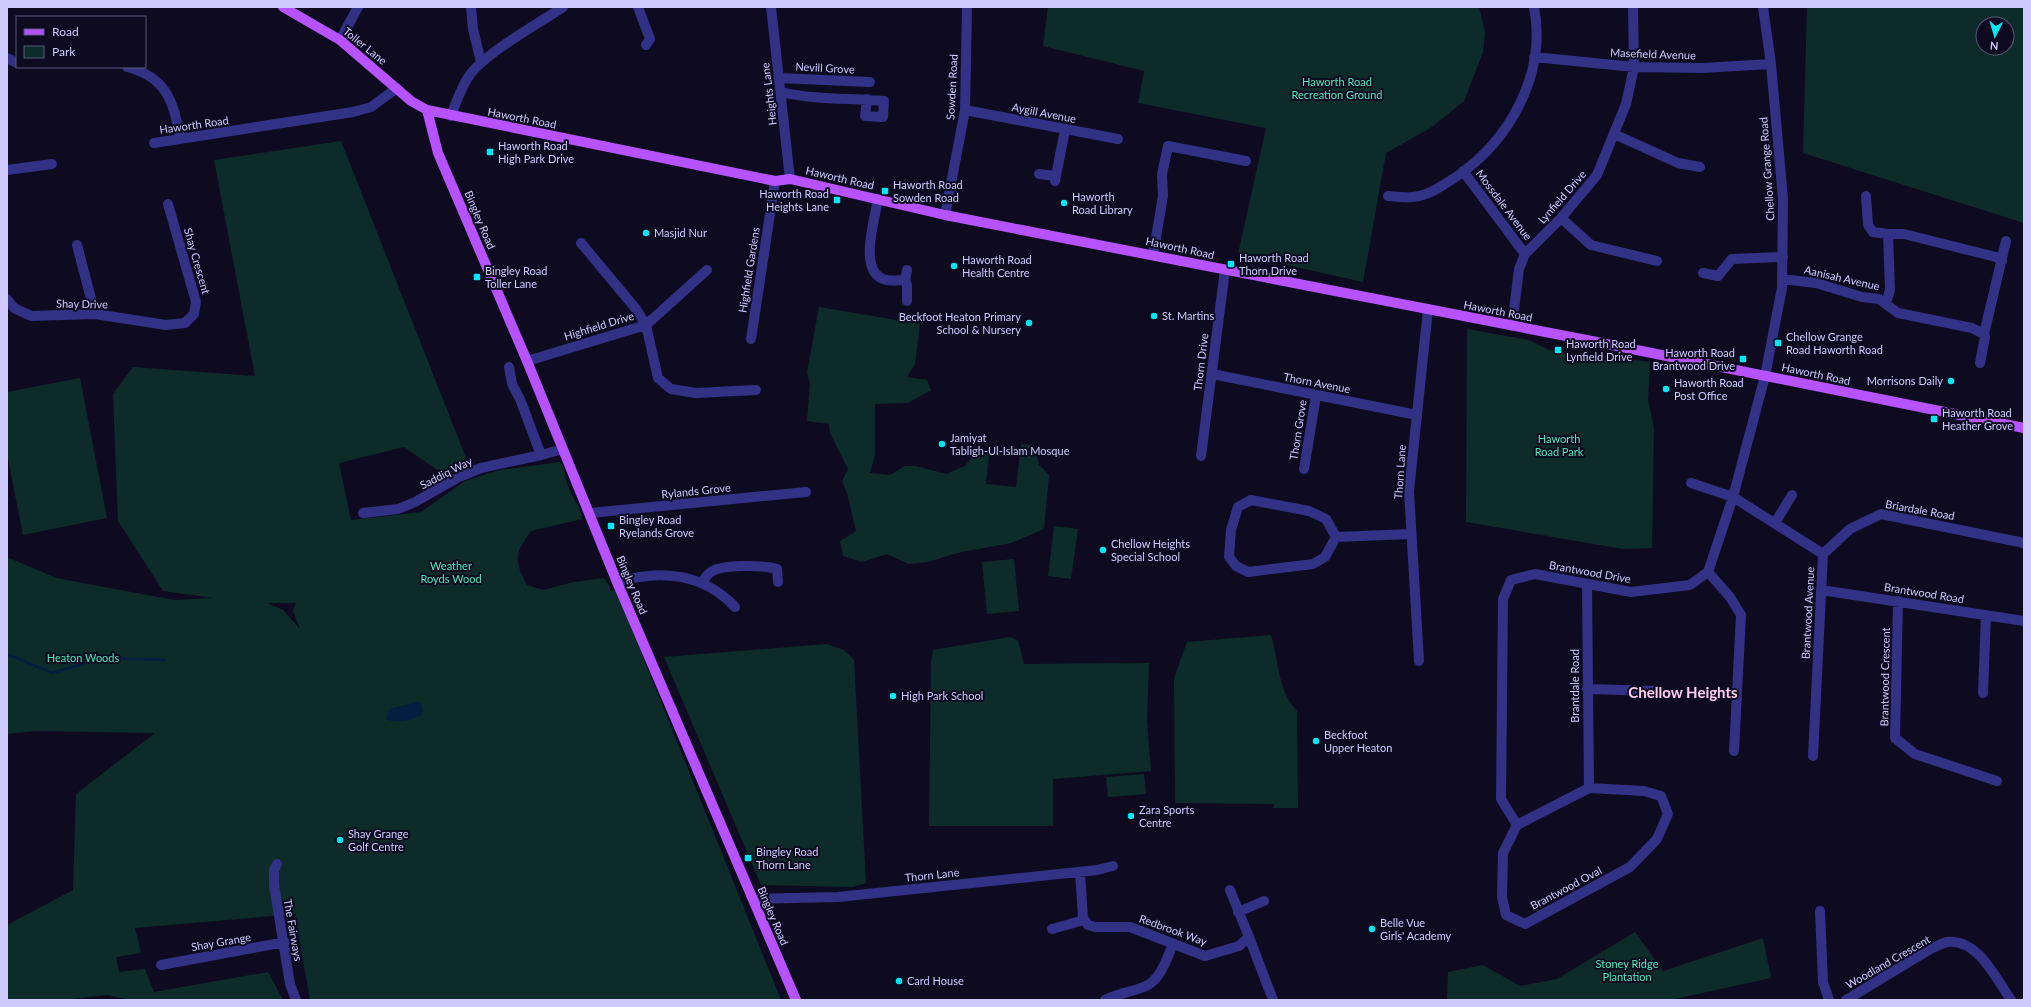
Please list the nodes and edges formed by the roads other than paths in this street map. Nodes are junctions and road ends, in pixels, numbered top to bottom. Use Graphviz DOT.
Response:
graph roads {
  1 [pos="283,7"];
  2 [pos="358,7"];
  3 [pos="471,7"];
  4 [pos="563,7"];
  5 [pos="638,7"];
  6 [pos="771,7"];
  7 [pos="967,7"];
  8 [pos="1534,7"];
  9 [pos="1633,7"];
  10 [pos="1763,7"];
  11 [pos="340,40"];
  12 [pos="646,45"];
  13 [pos="1534,57"];
  14 [pos="7,58"];
  15 [pos="16,62"];
  16 [pos="481,62"];
  17 [pos="1771,64"];
  18 [pos="1634,67"];
  19 [pos="130,68"];
  20 [pos="779,78"];
  21 [pos="870,82"];
  22 [pos="397,88"];
  23 [pos="781,92"];
  24 [pos="867,99"];
  25 [pos="427,110"];
  26 [pos="965,110"];
  27 [pos="451,116"];
  28 [pos="1065,130"];
  29 [pos="1614,134"];
  30 [pos="180,138"];
  31 [pos="1118,140"];
  32 [pos="154,143"];
  33 [pos="1246,161"];
  34 [pos="52,164"];
  35 [pos="1700,167"];
  36 [pos="7,170"];
  37 [pos="1463,171"];
  38 [pos="1039,174"];
  39 [pos="790,179"];
  40 [pos="775,181"];
  41 [pos="1388,196"];
  42 [pos="1866,196"];
  43 [pos="878,200"];
  44 [pos="168,204"];
  45 [pos="945,215"];
  46 [pos="1561,218"];
  47 [pos="1888,234"];
  48 [pos="2006,241"];
  49 [pos="581,243"];
  50 [pos="77,245"];
  51 [pos="1525,254"];
  52 [pos="1153,255"];
  53 [pos="1783,257"];
  54 [pos="1657,261"];
  55 [pos="2002,261"];
  56 [pos="707,270"];
  57 [pos="1226,270"];
  58 [pos="1703,272"];
  59 [pos="1782,279"];
  60 [pos="7,299"];
  61 [pos="907,301"];
  62 [pos="1886,303"];
  63 [pos="1428,309"];
  64 [pos="95,314"];
  65 [pos="185,323"];
  66 [pos="646,324"];
  67 [pos="1512,326"];
  68 [pos="1984,334"];
  69 [pos="750,339"];
  70 [pos="527,361"];
  71 [pos="1980,362"];
  72 [pos="508,367"];
  73 [pos="1212,374"];
  74 [pos="1765,376"];
  75 [pos="756,390"];
  76 [pos="1316,396"];
  77 [pos="1417,415"];
  78 [pos="2024,428"];
  79 [pos="563,449"];
  80 [pos="541,455"];
  81 [pos="1201,456"];
  82 [pos="1304,469"];
  83 [pos="1690,483"];
  84 [pos="806,492"];
  85 [pos="1792,495"];
  86 [pos="1733,497"];
  87 [pos="363,513"];
  88 [pos="590,513"];
  89 [pos="1775,524"];
  90 [pos="1411,534"];
  91 [pos="1336,537"];
  92 [pos="2024,543"];
  93 [pos="1822,554"];
  94 [pos="1708,572"];
  95 [pos="617,582"];
  96 [pos="702,582"];
  97 [pos="778,582"];
  98 [pos="1587,584"];
  99 [pos="1821,590"];
  100 [pos="1898,601"];
  101 [pos="735,607"];
  102 [pos="1986,615"];
  103 [pos="2024,621"];
  104 [pos="1419,661"];
  105 [pos="1587,689"];
  106 [pos="1658,691"];
  107 [pos="1983,693"];
  108 [pos="1734,751"];
  109 [pos="1813,756"];
  110 [pos="1997,781"];
  111 [pos="1589,788"];
  112 [pos="1517,825"];
  113 [pos="277,864"];
  114 [pos="1113,866"];
  115 [pos="1080,872"];
  116 [pos="1230,890"];
  117 [pos="753,899"];
  118 [pos="1264,901"];
  119 [pos="1820,911"];
  120 [pos="1238,912"];
  121 [pos="1084,920"];
  122 [pos="1052,929"];
  123 [pos="1249,937"];
  124 [pos="285,942"];
  125 [pos="1172,944"];
  126 [pos="161,965"];
  127 [pos="296,1000"];
  128 [pos="796,1000"];
  129 [pos="1105,1000"];
  130 [pos="1273,1000"];
  131 [pos="1829,1000"];
  132 [pos="1846,1000"];
  133 [pos="2011,1000"];
  1 -- 11 [label="main road, Toller Lane"];
  2 -- 11 [label="street"];
  3 -- 16 [label="street"];
  4 -- 16 [label="street"];
  5 -- 12 [label="street"];
  6 -- 20 [label="street, Heights Lane"];
  7 -- 26 [label="street, Sowden Road"];
  8 -- 13 [label="street"];
  9 -- 18 [label="street, Lynfield Drive"];
  10 -- 17 [label="street, Chellow Grange Road"];
  11 -- 22 [label="main road, Toller Lane"];
  13 -- 18 [label="street, Masefield Avenue"];
  13 -- 37 [label="street"];
  14 -- 15 [label="street"];
  16 -- 27 [label="street"];
  17 -- 18 [label="street, Masefield Avenue"];
  17 -- 53 [label="street, Chellow Grange Road"];
  18 -- 29 [label="street, Lynfield Drive"];
  19 -- 30 [label="street"];
  20 -- 21 [label="street, Nevill Grove"];
  20 -- 23 [label="street, Heights Lane"];
  22 -- 25 [label="main road, Toller Lane"];
  22 -- 30 [label="street, Haworth Road"];
  23 -- 24 [label="street"];
  23 -- 39 [label="street, Heights Lane"];
  25 -- 27 [label="main road, Haworth Road"];
  25 -- 70 [label="main road, Bingley Road"];
  26 -- 28 [label="street, Aygill Avenue"];
  26 -- 45 [label="street, Sowden Road"];
  27 -- 40 [label="main road, Haworth Road"];
  28 -- 31 [label="street, Aygill Avenue"];
  28 -- 38 [label="street"];
  29 -- 35 [label="street"];
  29 -- 46 [label="street, Lynfield Drive"];
  30 -- 32 [label="street, Haworth Road"];
  33 -- 52 [label="street"];
  34 -- 36 [label="street"];
  37 -- 41 [label="street"];
  37 -- 51 [label="street, Mossdale Avenue"];
  39 -- 40 [label="main road, Haworth Road"];
  39 -- 43 [label="main road, Haworth Road"];
  40 -- 69 [label="street, Highfield Gardens"];
  42 -- 47 [label="street"];
  43 -- 45 [label="main road, Haworth Road"];
  43 -- 61 [label="street"];
  44 -- 65 [label="street, Shay Crescent"];
  45 -- 52 [label="main road, Haworth Road"];
  46 -- 51 [label="street, Lynfield Drive"];
  46 -- 54 [label="street"];
  47 -- 55 [label="street"];
  47 -- 62 [label="street"];
  48 -- 55 [label="street"];
  49 -- 66 [label="street"];
  50 -- 64 [label="street"];
  51 -- 67 [label="street, Lynfield Drive"];
  52 -- 57 [label="main road, Haworth Road"];
  53 -- 58 [label="street"];
  53 -- 59 [label="street, Chellow Grange Road"];
  55 -- 68 [label="street"];
  56 -- 66 [label="street, Highfield Drive"];
  57 -- 63 [label="main road, Haworth Road"];
  57 -- 73 [label="street, Thorn Drive"];
  59 -- 62 [label="street, Aanisah Avenue"];
  59 -- 74 [label="street, Chellow Grange Road"];
  60 -- 64 [label="street, Shay Drive"];
  62 -- 68 [label="street, Aanisah Avenue"];
  63 -- 67 [label="main road, Haworth Road"];
  63 -- 77 [label="street, Thorn Lane"];
  64 -- 65 [label="street, Shay Drive"];
  66 -- 70 [label="street, Highfield Drive"];
  66 -- 75 [label="street"];
  67 -- 74 [label="main road, Haworth Road"];
  68 -- 71 [label="street"];
  70 -- 79 [label="main road, Bingley Road"];
  72 -- 80 [label="street"];
  73 -- 76 [label="street, Thorn Avenue"];
  73 -- 81 [label="street, Thorn Drive"];
  74 -- 78 [label="main road, Haworth Road"];
  74 -- 86 [label="street"];
  76 -- 77 [label="street, Thorn Avenue"];
  76 -- 82 [label="street, Thorn Grove"];
  77 -- 90 [label="street, Thorn Lane"];
  79 -- 80 [label="street, Saddiq Way"];
  79 -- 88 [label="main road, Bingley Road"];
  80 -- 87 [label="street, Saddiq Way"];
  83 -- 86 [label="street, Brantwood Avenue"];
  84 -- 88 [label="street, Rylands Grove"];
  85 -- 89 [label="street"];
  86 -- 89 [label="street, Brantwood Avenue"];
  86 -- 94 [label="street"];
  88 -- 95 [label="main road, Bingley Road"];
  89 -- 93 [label="street, Brantwood Avenue"];
  90 -- 91 [label="street"];
  90 -- 104 [label="street, Thorn Lane"];
  91 -- 91 [label="street"];
  92 -- 93 [label="street, Briardale Road"];
  93 -- 99 [label="street, Brantwood Avenue"];
  94 -- 98 [label="street, Brantwood Drive"];
  94 -- 108 [label="street"];
  95 -- 96 [label="street"];
  95 -- 117 [label="main road, Bingley Road"];
  96 -- 97 [label="street"];
  96 -- 101 [label="street"];
  98 -- 105 [label="street, Brantdale Road"];
  98 -- 112 [label="street, Brantwood Drive"];
  99 -- 100 [label="street, Brantwood Road"];
  99 -- 109 [label="street, Brantwood Avenue"];
  100 -- 102 [label="street, Brantwood Road"];
  100 -- 110 [label="street, Brantwood Crescent"];
  102 -- 103 [label="street, Brantwood Road"];
  102 -- 107 [label="street"];
  105 -- 106 [label="street"];
  105 -- 111 [label="street, Brantdale Road"];
  111 -- 112 [label="street"];
  111 -- 112 [label="street, Brantwood Oval"];
  113 -- 124 [label="street, The Fairways"];
  114 -- 115 [label="street, Thorn Lane"];
  115 -- 117 [label="street, Thorn Lane"];
  115 -- 121 [label="street"];
  116 -- 120 [label="street"];
  117 -- 128 [label="main road, Bingley Road"];
  118 -- 120 [label="street"];
  119 -- 131 [label="street"];
  120 -- 123 [label="street"];
  121 -- 122 [label="street"];
  121 -- 125 [label="street, Redbrook Way"];
  123 -- 125 [label="street, Redbrook Way"];
  123 -- 130 [label="street"];
  124 -- 126 [label="street, Shay Grange"];
  124 -- 127 [label="street, The Fairways"];
  125 -- 129 [label="street"];
  132 -- 133 [label="street, Woodland Crescent"];
}
